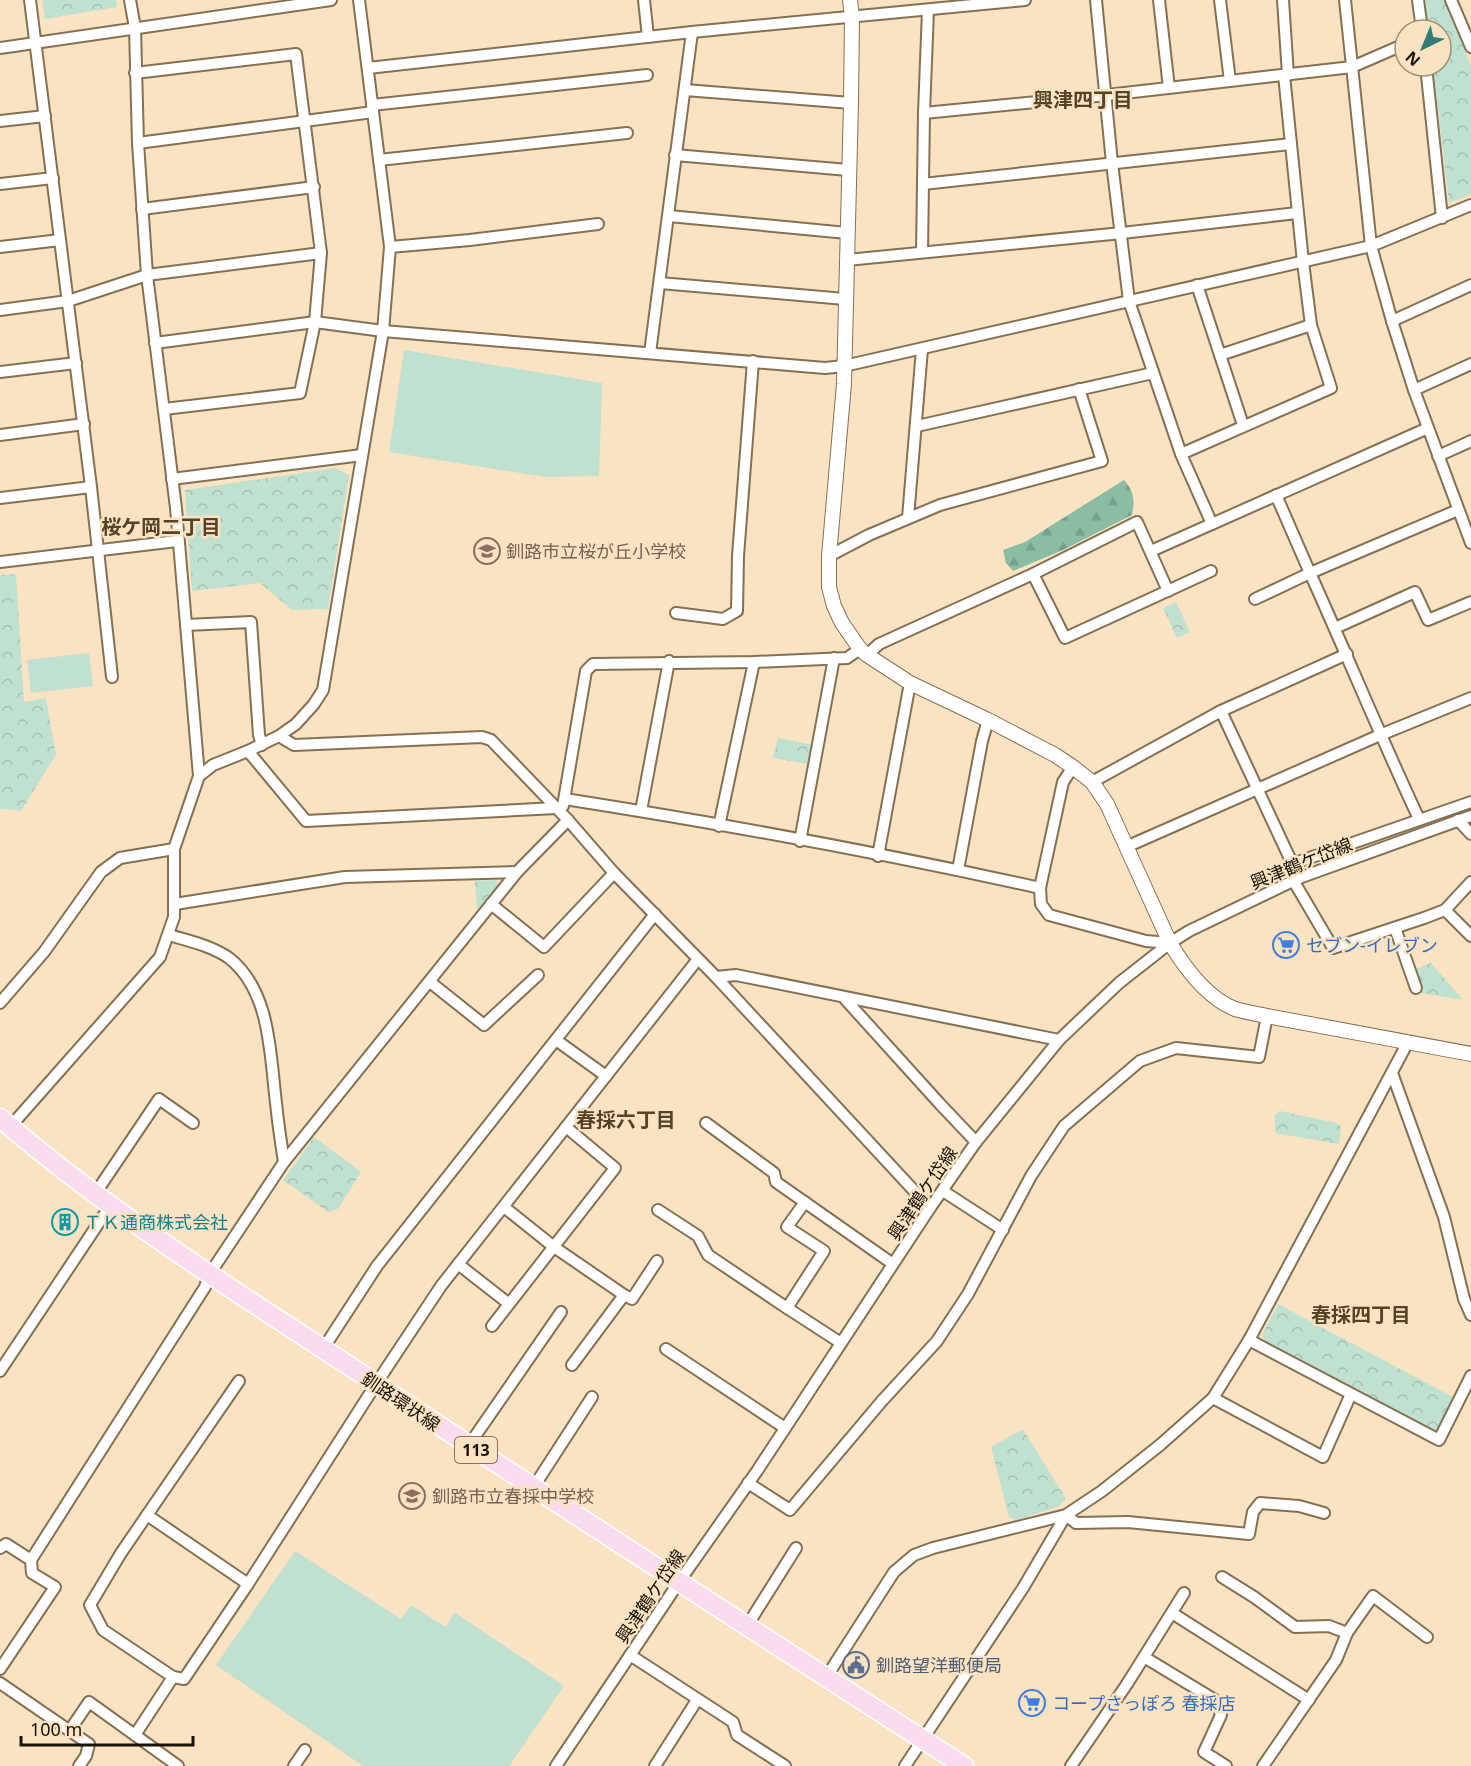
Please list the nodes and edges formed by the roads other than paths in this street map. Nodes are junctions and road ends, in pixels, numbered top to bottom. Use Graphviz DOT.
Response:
graph roads {
  1 [pos="30,0"];
  2 [pos="130,0"];
  3 [pos="330,0"];
  4 [pos="359,0"];
  5 [pos="644,0"];
  6 [pos="850,0"];
  7 [pos="1025,0"];
  8 [pos="1096,0"];
  9 [pos="1159,0"];
  10 [pos="1220,0"];
  11 [pos="1283,0"];
  12 [pos="1345,0"];
  13 [pos="1418,0"];
  14 [pos="1451,0"];
  15 [pos="928,9"];
  16 [pos="852,17"];
  17 [pos="1420,18"];
  18 [pos="135,28"];
  19 [pos="692,32"];
  20 [pos="648,36"];
  21 [pos="37,42"];
  22 [pos="1471,47"];
  23 [pos="0,48"];
  24 [pos="1393,50"];
  25 [pos="1352,67"];
  26 [pos="368,68"];
  27 [pos="135,74"];
  28 [pos="646,75"];
  29 [pos="1286,75"];
  30 [pos="1427,78"];
  31 [pos="1230,81"];
  32 [pos="1169,88"];
  33 [pos="685,90"];
  34 [pos="1107,95"];
  35 [pos="851,103"];
  36 [pos="373,108"];
  37 [pos="924,113"];
  38 [pos="45,116"];
  39 [pos="305,120"];
  40 [pos="0,121"];
  41 [pos="627,133"];
  42 [pos="138,143"];
  43 [pos="1291,144"];
  44 [pos="675,155"];
  45 [pos="379,160"];
  46 [pos="1112,163"];
  47 [pos="848,170"];
  48 [pos="53,178"];
  49 [pos="0,184"];
  50 [pos="923,184"];
  51 [pos="314,187"];
  52 [pos="1471,205"];
  53 [pos="142,209"];
  54 [pos="1298,213"];
  55 [pos="669,216"];
  56 [pos="1442,218"];
  57 [pos="598,224"];
  58 [pos="847,233"];
  59 [pos="1122,233"];
  60 [pos="60,240"];
  61 [pos="1371,246"];
  62 [pos="0,247"];
  63 [pos="390,247"];
  64 [pos="922,252"];
  65 [pos="321,253"];
  66 [pos="847,260"];
  67 [pos="1303,262"];
  68 [pos="147,275"];
  69 [pos="660,283"];
  70 [pos="1197,285"];
  71 [pos="1471,285"];
  72 [pos="845,299"];
  73 [pos="68,301"];
  74 [pos="1129,301"];
  75 [pos="0,310"];
  76 [pos="1392,321"];
  77 [pos="315,322"];
  78 [pos="1311,326"];
  79 [pos="383,331"];
  80 [pos="155,343"];
  81 [pos="922,349"];
  82 [pos="650,353"];
  83 [pos="1220,355"];
  84 [pos="753,361"];
  85 [pos="76,363"];
  86 [pos="1471,364"];
  87 [pos="844,366"];
  88 [pos="0,372"];
  89 [pos="1154,372"];
  90 [pos="1079,389"];
  91 [pos="1414,390"];
  92 [pos="164,409"];
  93 [pos="84,424"];
  94 [pos="1243,425"];
  95 [pos="917,426"];
  96 [pos="1428,428"];
  97 [pos="0,435"];
  98 [pos="1471,441"];
  99 [pos="1181,454"];
  100 [pos="362,455"];
  101 [pos="1438,456"];
  102 [pos="172,479"];
  103 [pos="92,487"];
  104 [pos="1276,495"];
  105 [pos="0,498"];
  106 [pos="1458,510"];
  107 [pos="908,518"];
  108 [pos="1212,524"];
  109 [pos="1467,524"];
  110 [pos="177,541"];
  111 [pos="1471,543"];
  112 [pos="99,551"];
  113 [pos="1151,551"];
  114 [pos="829,556"];
  115 [pos="0,562"];
  116 [pos="1211,572"];
  117 [pos="1310,573"];
  118 [pos="1033,574"];
  119 [pos="1168,591"];
  120 [pos="1255,599"];
  121 [pos="1471,602"];
  122 [pos="676,613"];
  123 [pos="186,625"];
  124 [pos="1335,628"];
  125 [pos="864,652"];
  126 [pos="1347,654"];
  127 [pos="834,658"];
  128 [pos="669,661"];
  129 [pos="754,662"];
  130 [pos="112,677"];
  131 [pos="910,683"];
  132 [pos="1471,698"];
  133 [pos="1221,711"];
  134 [pos="988,720"];
  135 [pos="1380,735"];
  136 [pos="279,736"];
  137 [pos="262,745"];
  138 [pos="249,751"];
  139 [pos="1073,767"];
  140 [pos="199,776"];
  141 [pos="1092,782"];
  142 [pos="1258,789"];
  143 [pos="565,799"];
  144 [pos="1471,802"];
  145 [pos="641,811"];
  146 [pos="562,813"];
  147 [pos="1471,816"];
  148 [pos="1419,819"];
  149 [pos="1458,820"];
  150 [pos="719,826"];
  151 [pos="1471,834"];
  152 [pos="800,841"];
  153 [pos="1126,847"];
  154 [pos="174,849"];
  155 [pos="878,856"];
  156 [pos="1292,864"];
  157 [pos="958,870"];
  158 [pos="517,872"];
  159 [pos="614,873"];
  160 [pos="1296,879"];
  161 [pos="1471,882"];
  162 [pos="1040,888"];
  163 [pos="175,904"];
  164 [pos="491,904"];
  165 [pos="1445,910"];
  166 [pos="655,914"];
  167 [pos="1395,928"];
  168 [pos="169,935"];
  169 [pos="1471,936"];
  170 [pos="1170,943"];
  171 [pos="698,959"];
  172 [pos="538,975"];
  173 [pos="716,977"];
  174 [pos="430,982"];
  175 [pos="1416,988"];
  176 [pos="845,999"];
  177 [pos="0,1003"];
  178 [pos="1267,1016"];
  179 [pos="555,1040"];
  180 [pos="1059,1040"];
  181 [pos="1408,1042"];
  182 [pos="1471,1054"];
  183 [pos="1392,1073"];
  184 [pos="606,1076"];
  185 [pos="193,1123"];
  186 [pos="706,1123"];
  187 [pos="4,1124"];
  188 [pos="566,1127"];
  189 [pos="976,1142"];
  190 [pos="284,1162"];
  191 [pos="943,1191"];
  192 [pos="95,1194"];
  193 [pos="805,1202"];
  194 [pos="110,1206"];
  195 [pos="504,1207"];
  196 [pos="930,1208"];
  197 [pos="658,1210"];
  198 [pos="1003,1230"];
  199 [pos="554,1247"];
  200 [pos="657,1261"];
  201 [pos="458,1264"];
  202 [pos="893,1264"];
  203 [pos="209,1275"];
  204 [pos="624,1295"];
  205 [pos="508,1304"];
  206 [pos="787,1308"];
  207 [pos="561,1312"];
  208 [pos="1471,1315"];
  209 [pos="492,1326"];
  210 [pos="1249,1340"];
  211 [pos="841,1343"];
  212 [pos="323,1349"];
  213 [pos="666,1349"];
  214 [pos="572,1365"];
  215 [pos="0,1371"];
  216 [pos="1471,1376"];
  217 [pos="239,1381"];
  218 [pos="376,1384"];
  219 [pos="1351,1394"];
  220 [pos="592,1397"];
  221 [pos="1213,1398"];
  222 [pos="785,1428"];
  223 [pos="469,1445"];
  224 [pos="748,1484"];
  225 [pos="533,1488"];
  226 [pos="1324,1513"];
  227 [pos="147,1515"];
  228 [pos="1066,1515"];
  229 [pos="0,1548"];
  230 [pos="796,1548"];
  231 [pos="32,1560"];
  232 [pos="1222,1577"];
  233 [pos="679,1582"];
  234 [pos="248,1584"];
  235 [pos="1184,1593"];
  236 [pos="1172,1613"];
  237 [pos="747,1626"];
  238 [pos="1347,1633"];
  239 [pos="1427,1636"];
  240 [pos="630,1655"];
  241 [pos="1144,1657"];
  242 [pos="0,1669"];
  243 [pos="827,1676"];
  244 [pos="173,1677"];
  245 [pos="0,1683"];
  246 [pos="697,1700"];
  247 [pos="1309,1700"];
  248 [pos="70,1730"];
  249 [pos="135,1735"];
  250 [pos="922,1739"];
  251 [pos="305,1750"];
  252 [pos="1270,1764"];
  253 [pos="79,1766"];
  254 [pos="178,1766"];
  255 [pos="294,1766"];
  256 [pos="556,1766"];
  257 [pos="654,1766"];
  258 [pos="785,1766"];
  259 [pos="905,1766"];
  260 [pos="964,1766"];
  261 [pos="1071,1766"];
  262 [pos="1226,1766"];
  1 -- 21 [label="street"];
  2 -- 18 [label="street"];
  3 -- 18 [label="street"];
  4 -- 26 [label="street"];
  5 -- 20 [label="street"];
  6 -- 16 [label="street"];
  7 -- 15 [label="street"];
  8 -- 34 [label="street"];
  9 -- 32 [label="street"];
  10 -- 31 [label="street"];
  11 -- 29 [label="street"];
  12 -- 25 [label="street"];
  13 -- 17 [label="street"];
  14 -- 22 [label="street"];
  15 -- 16 [label="street"];
  15 -- 37 [label="street"];
  16 -- 19 [label="street"];
  16 -- 35 [label="street"];
  18 -- 21 [label="street"];
  18 -- 27 [label="street"];
  19 -- 20 [label="street"];
  19 -- 33 [label="street"];
  20 -- 26 [label="street"];
  21 -- 23 [label="street"];
  21 -- 38 [label="street"];
  24 -- 25 [label="street"];
  25 -- 29 [label="street"];
  25 -- 61 [label="street"];
  26 -- 36 [label="street"];
  27 -- 39 [label="street"];
  27 -- 42 [label="street"];
  28 -- 36 [label="street"];
  29 -- 31 [label="street"];
  29 -- 43 [label="street"];
  30 -- 56 [label="street"];
  31 -- 32 [label="street"];
  32 -- 34 [label="street"];
  33 -- 35 [label="street"];
  33 -- 44 [label="street"];
  34 -- 37 [label="street"];
  34 -- 46 [label="street"];
  35 -- 47 [label="street"];
  36 -- 39 [label="street"];
  36 -- 45 [label="street"];
  37 -- 50 [label="street"];
  38 -- 40 [label="street"];
  38 -- 48 [label="street"];
  39 -- 42 [label="street"];
  39 -- 51 [label="street"];
  41 -- 45 [label="street"];
  42 -- 53 [label="street"];
  43 -- 46 [label="street"];
  43 -- 54 [label="street"];
  44 -- 47 [label="street"];
  44 -- 55 [label="street"];
  45 -- 63 [label="street"];
  46 -- 50 [label="street"];
  46 -- 59 [label="street"];
  47 -- 58 [label="street"];
  48 -- 49 [label="street"];
  48 -- 60 [label="street"];
  50 -- 64 [label="street"];
  51 -- 53 [label="street"];
  51 -- 65 [label="street"];
  52 -- 56 [label="street"];
  53 -- 68 [label="street"];
  54 -- 59 [label="street"];
  54 -- 67 [label="street"];
  55 -- 58 [label="street"];
  55 -- 69 [label="street"];
  56 -- 61 [label="street"];
  57 -- 63 [label="street"];
  58 -- 66 [label="street"];
  59 -- 64 [label="street"];
  59 -- 74 [label="street"];
  60 -- 62 [label="street"];
  60 -- 73 [label="street"];
  61 -- 67 [label="street"];
  61 -- 76 [label="street"];
  63 -- 79 [label="street"];
  64 -- 66 [label="street"];
  65 -- 68 [label="street"];
  65 -- 77 [label="street"];
  66 -- 72 [label="street"];
  67 -- 70 [label="street"];
  67 -- 78 [label="street"];
  68 -- 73 [label="street"];
  68 -- 80 [label="street"];
  69 -- 72 [label="street"];
  69 -- 82 [label="street"];
  70 -- 74 [label="street"];
  70 -- 83 [label="street"];
  71 -- 76 [label="street"];
  72 -- 87 [label="street"];
  73 -- 75 [label="street"];
  73 -- 85 [label="street"];
  74 -- 81 [label="street"];
  74 -- 89 [label="street"];
  76 -- 91 [label="street"];
  77 -- 79 [label="street"];
  77 -- 80 [label="street"];
  77 -- 92 [label="street"];
  78 -- 83 [label="street"];
  78 -- 94 [label="street"];
  79 -- 82 [label="street"];
  79 -- 100 [label="street"];
  80 -- 92 [label="street"];
  81 -- 87 [label="street"];
  81 -- 95 [label="street"];
  82 -- 84 [label="street"];
  83 -- 94 [label="street"];
  84 -- 87 [label="street"];
  84 -- 122 [label="street"];
  85 -- 88 [label="street"];
  85 -- 93 [label="street"];
  86 -- 91 [label="street"];
  87 -- 114 [label="street"];
  89 -- 90 [label="street"];
  89 -- 99 [label="street"];
  90 -- 95 [label="street"];
  90 -- 107 [label="street"];
  91 -- 96 [label="street"];
  92 -- 102 [label="street"];
  93 -- 97 [label="street"];
  93 -- 103 [label="street"];
  94 -- 99 [label="street"];
  95 -- 107 [label="street"];
  96 -- 101 [label="street"];
  96 -- 104 [label="street"];
  98 -- 101 [label="street"];
  99 -- 108 [label="street"];
  100 -- 102 [label="street"];
  100 -- 136 [label="street"];
  101 -- 106 [label="street"];
  102 -- 110 [label="street"];
  103 -- 105 [label="street"];
  103 -- 112 [label="street"];
  104 -- 108 [label="street"];
  104 -- 117 [label="street"];
  106 -- 109 [label="street"];
  106 -- 117 [label="street"];
  107 -- 114 [label="street"];
  108 -- 113 [label="street"];
  109 -- 111 [label="street"];
  110 -- 112 [label="street"];
  110 -- 123 [label="street"];
  112 -- 115 [label="street"];
  112 -- 130 [label="street"];
  113 -- 118 [label="street"];
  113 -- 119 [label="street"];
  114 -- 125 [label="street"];
  116 -- 119 [label="street"];
  117 -- 120 [label="street"];
  117 -- 124 [label="street"];
  118 -- 119 [label="street"];
  118 -- 125 [label="street"];
  121 -- 124 [label="street"];
  123 -- 137 [label="street"];
  123 -- 140 [label="street"];
  124 -- 126 [label="street"];
  125 -- 127 [label="street"];
  125 -- 131 [label="street"];
  126 -- 133 [label="street"];
  126 -- 135 [label="street"];
  127 -- 129 [label="street"];
  127 -- 152 [label="street"];
  128 -- 129 [label="street"];
  128 -- 143 [label="street"];
  128 -- 145 [label="street"];
  129 -- 150 [label="street"];
  131 -- 134 [label="street"];
  131 -- 155 [label="street"];
  132 -- 135 [label="street"];
  133 -- 141 [label="street"];
  133 -- 142 [label="street"];
  134 -- 139 [label="street"];
  134 -- 157 [label="street"];
  135 -- 142 [label="street"];
  135 -- 148 [label="street"];
  136 -- 137 [label="street"];
  136 -- 146 [label="street"];
  137 -- 138 [label="street"];
  138 -- 140 [label="street"];
  138 -- 146 [label="street"];
  139 -- 141 [label="street"];
  139 -- 162 [label="street"];
  140 -- 154 [label="street"];
  141 -- 153 [label="street"];
  142 -- 153 [label="street"];
  142 -- 156 [label="street"];
  143 -- 145 [label="street"];
  143 -- 146 [label="street"];
  144 -- 148 [label="street"];
  145 -- 150 [label="street"];
  146 -- 158 [label="street"];
  146 -- 159 [label="street"];
  147 -- 149 [label="street, 興津鶴ケ岱線"];
  148 -- 156 [label="street"];
  149 -- 151 [label="street"];
  149 -- 160 [label="street, 興津鶴ケ岱線"];
  150 -- 152 [label="street"];
  152 -- 155 [label="street"];
  153 -- 170 [label="street"];
  154 -- 163 [label="street"];
  154 -- 177 [label="street"];
  155 -- 157 [label="street"];
  156 -- 160 [label="street"];
  157 -- 162 [label="street"];
  158 -- 163 [label="street"];
  158 -- 164 [label="street"];
  159 -- 164 [label="street"];
  159 -- 166 [label="street"];
  160 -- 167 [label="street"];
  160 -- 170 [label="street, 興津鶴ケ岱線"];
  161 -- 165 [label="street"];
  162 -- 170 [label="street"];
  163 -- 168 [label="street"];
  164 -- 174 [label="street"];
  165 -- 167 [label="street"];
  165 -- 169 [label="street"];
  166 -- 171 [label="street"];
  166 -- 179 [label="street"];
  167 -- 175 [label="street"];
  168 -- 187 [label="street"];
  168 -- 190 [label="street"];
  170 -- 178 [label="street"];
  170 -- 180 [label="street, 興津鶴ケ岱線"];
  171 -- 173 [label="street"];
  171 -- 184 [label="street"];
  172 -- 174 [label="street"];
  173 -- 176 [label="street"];
  173 -- 196 [label="street"];
  174 -- 190 [label="street"];
  176 -- 180 [label="street"];
  176 -- 189 [label="street"];
  178 -- 181 [label="street"];
  178 -- 198 [label="street"];
  179 -- 184 [label="street"];
  179 -- 212 [label="street"];
  180 -- 189 [label="street, 興津鶴ケ岱線"];
  181 -- 182 [label="street"];
  181 -- 183 [label="street"];
  183 -- 208 [label="street"];
  183 -- 210 [label="street"];
  184 -- 188 [label="street"];
  185 -- 192 [label="street"];
  186 -- 193 [label="street"];
  187 -- 192 [label="main road, 釧路環状線 / 113"];
  188 -- 195 [label="street"];
  188 -- 199 [label="street"];
  189 -- 191 [label="street, 興津鶴ケ岱線"];
  190 -- 203 [label="street"];
  191 -- 196 [label="street, 興津鶴ケ岱線"];
  191 -- 198 [label="street"];
  192 -- 194 [label="main road, 釧路環状線 / 113"];
  193 -- 202 [label="street"];
  193 -- 206 [label="street"];
  194 -- 203 [label="main road, 釧路環状線 / 113"];
  194 -- 215 [label="street"];
  195 -- 199 [label="street"];
  195 -- 201 [label="street"];
  196 -- 202 [label="street, 興津鶴ケ岱線"];
  197 -- 206 [label="street"];
  198 -- 224 [label="street"];
  199 -- 204 [label="street"];
  199 -- 205 [label="street"];
  200 -- 204 [label="street"];
  201 -- 205 [label="street"];
  201 -- 218 [label="street"];
  202 -- 211 [label="street, 興津鶴ケ岱線"];
  203 -- 212 [label="main road, 釧路環状線 / 113"];
  203 -- 231 [label="street"];
  204 -- 214 [label="street"];
  205 -- 209 [label="street"];
  206 -- 211 [label="street"];
  207 -- 223 [label="street"];
  210 -- 219 [label="street"];
  210 -- 221 [label="street"];
  211 -- 222 [label="street, 興津鶴ケ岱線"];
  212 -- 218 [label="main road, 釧路環状線 / 113"];
  213 -- 222 [label="street"];
  216 -- 219 [label="street"];
  217 -- 227 [label="street"];
  218 -- 223 [label="main road, 釧路環状線 / 113"];
  218 -- 234 [label="street"];
  219 -- 221 [label="street"];
  220 -- 225 [label="street"];
  221 -- 228 [label="street"];
  222 -- 224 [label="street, 興津鶴ケ岱線"];
  223 -- 225 [label="main road, 釧路環状線 / 113"];
  224 -- 233 [label="street, 興津鶴ケ岱線"];
  225 -- 233 [label="main road, 釧路環状線 / 113"];
  226 -- 228 [label="street"];
  227 -- 234 [label="street"];
  227 -- 244 [label="street"];
  228 -- 243 [label="street"];
  228 -- 250 [label="street"];
  229 -- 231 [label="street"];
  230 -- 237 [label="street"];
  231 -- 242 [label="street"];
  232 -- 238 [label="street"];
  233 -- 237 [label="main road, 釧路環状線 / 113"];
  233 -- 240 [label="street, 興津鶴ケ岱線"];
  234 -- 244 [label="street"];
  235 -- 236 [label="street"];
  236 -- 241 [label="street"];
  236 -- 247 [label="street"];
  237 -- 243 [label="main road, 釧路環状線 / 113"];
  238 -- 239 [label="street"];
  238 -- 247 [label="street"];
  240 -- 246 [label="street"];
  240 -- 256 [label="street, 興津鶴ケ岱線"];
  241 -- 261 [label="street"];
  241 -- 262 [label="street"];
  243 -- 250 [label="main road, 釧路環状線 / 113"];
  244 -- 249 [label="street"];
  245 -- 248 [label="street"];
  246 -- 257 [label="street"];
  246 -- 258 [label="street"];
  247 -- 252 [label="street"];
  248 -- 249 [label="street"];
  248 -- 253 [label="street"];
  249 -- 254 [label="street"];
  250 -- 259 [label="street"];
  250 -- 260 [label="main road, 釧路環状線 / 113"];
  251 -- 255 [label="street"];
}
